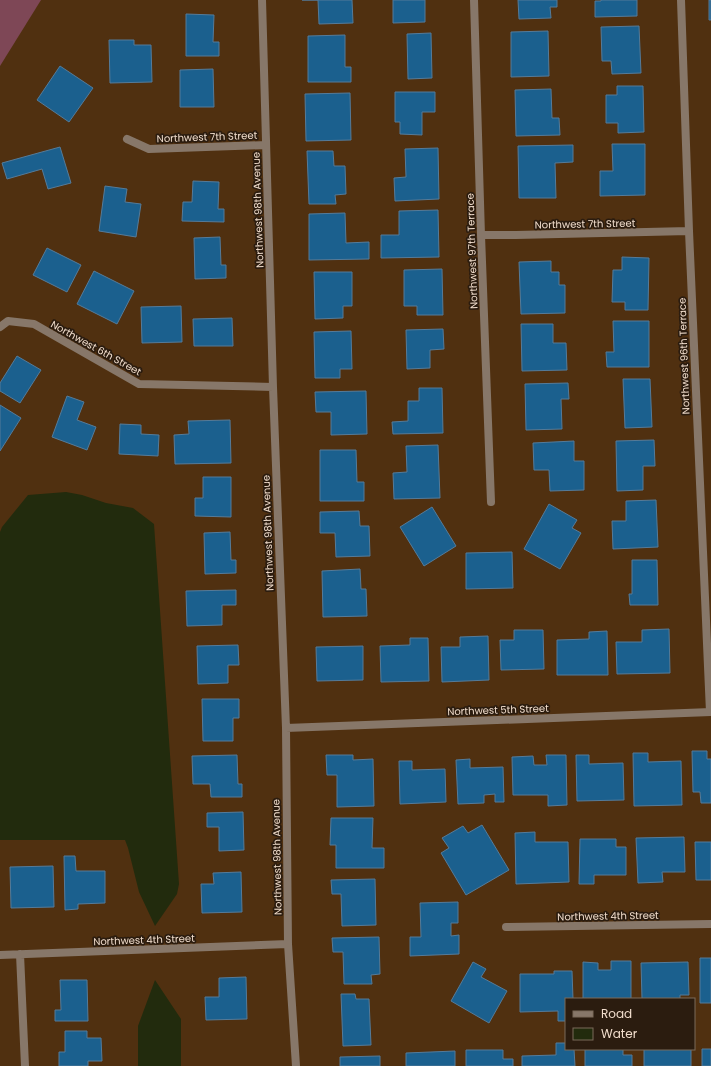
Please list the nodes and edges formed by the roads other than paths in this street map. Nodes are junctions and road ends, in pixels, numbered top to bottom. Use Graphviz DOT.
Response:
graph roads {
  1 [pos="262,0"];
  2 [pos="474,0"];
  3 [pos="681,0"];
  4 [pos="127,139"];
  5 [pos="266,145"];
  6 [pos="689,231"];
  7 [pos="481,235"];
  8 [pos="0,327"];
  9 [pos="273,387"];
  10 [pos="491,502"];
  11 [pos="710,712"];
  12 [pos="286,728"];
  13 [pos="711,924"];
  14 [pos="506,927"];
  15 [pos="288,944"];
  16 [pos="20,954"];
  17 [pos="0,955"];
  18 [pos="25,1066"];
  19 [pos="296,1066"];
  1 -- 5 [label="street, Northwest 98th Avenue"];
  2 -- 7 [label="street, Northwest 97th Terrace"];
  3 -- 6 [label="street, Northwest 96th Terrace"];
  4 -- 5 [label="street, Northwest 7th Street"];
  5 -- 9 [label="street, Northwest 98th Avenue"];
  6 -- 7 [label="street, Northwest 7th Street"];
  6 -- 11 [label="street, Northwest 96th Terrace"];
  7 -- 10 [label="street, Northwest 97th Terrace"];
  8 -- 9 [label="street, Northwest 6th Street"];
  9 -- 12 [label="street, Northwest 98th Avenue"];
  11 -- 12 [label="street, Northwest 5th Street"];
  12 -- 15 [label="street, Northwest 98th Avenue"];
  13 -- 14 [label="street, Northwest 4th Street"];
  15 -- 16 [label="street, Northwest 4th Street"];
  15 -- 19 [label="street, Northwest 98th Avenue"];
  16 -- 17 [label="street, Northwest 4th Street"];
  16 -- 18 [label="street"];
}
